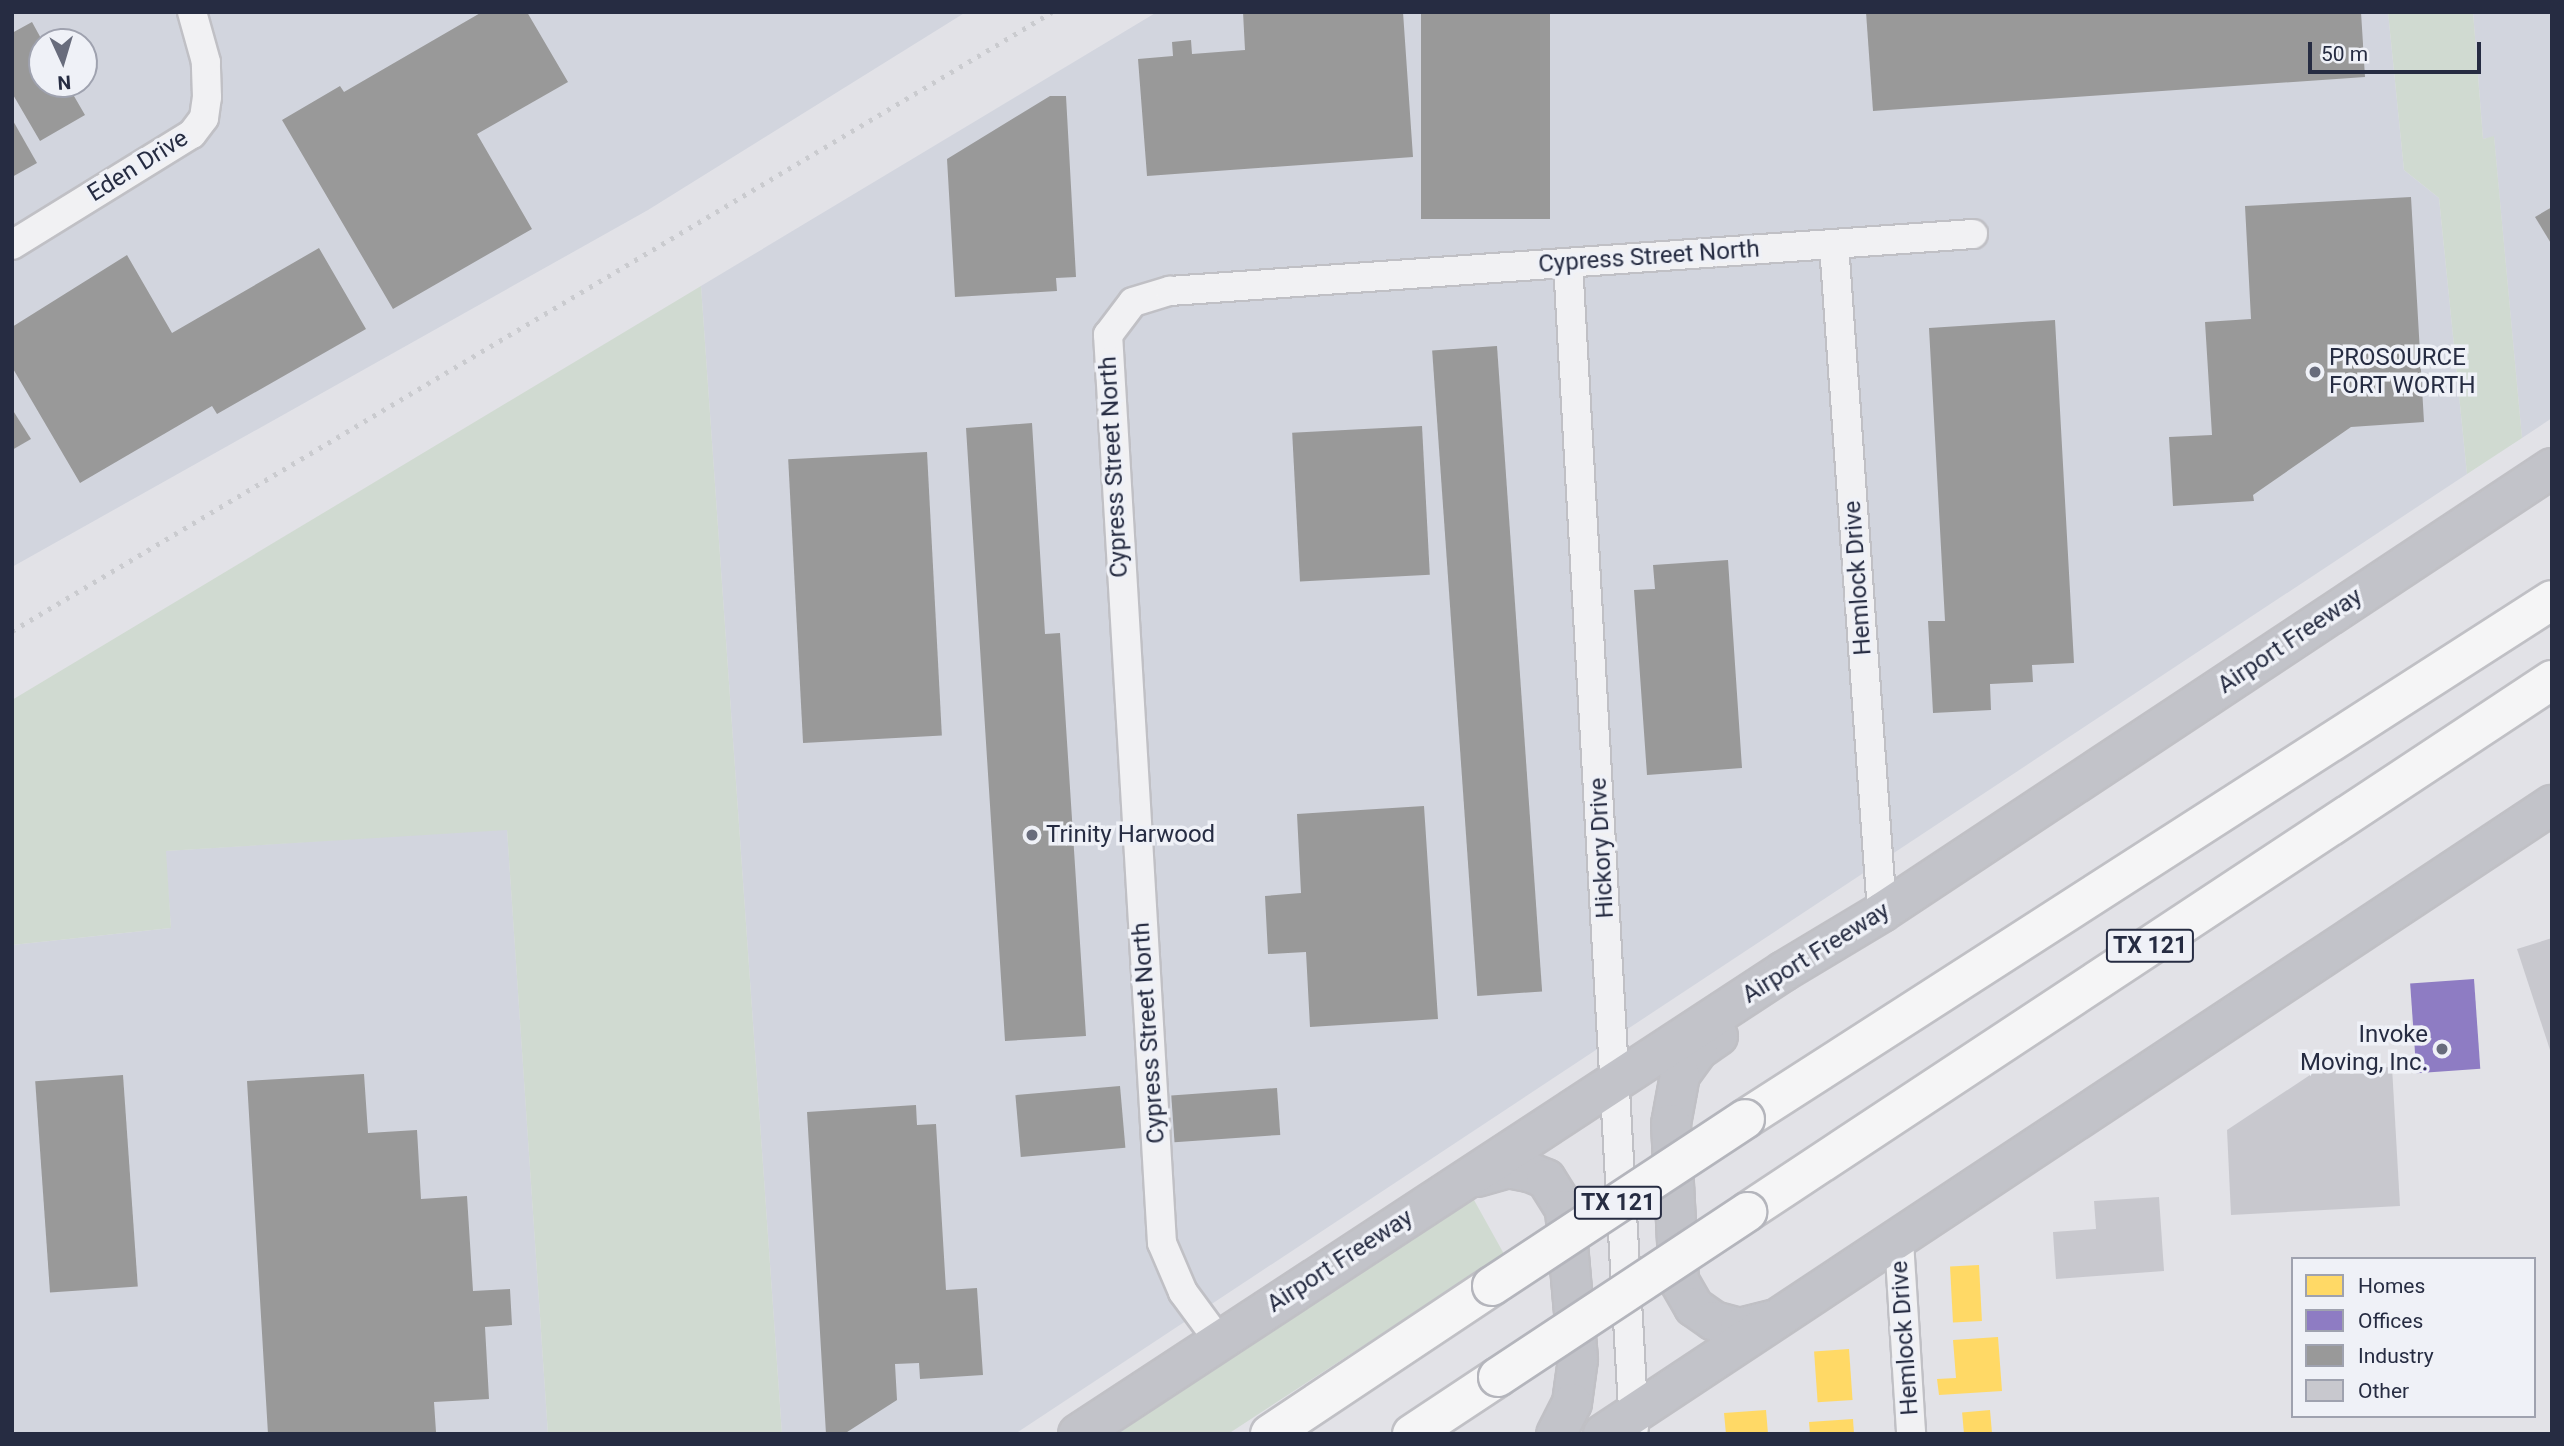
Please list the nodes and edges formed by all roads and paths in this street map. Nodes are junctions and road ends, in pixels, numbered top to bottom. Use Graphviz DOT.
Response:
graph roads {
  1 [pos="192,12"];
  2 [pos="1973,234"];
  3 [pos="12,245"];
  4 [pos="1834,245"];
  5 [pos="1568,263"];
  6 [pos="2552,468"];
  7 [pos="2552,600"];
  8 [pos="2552,680"];
  9 [pos="2552,805"];
  10 [pos="1882,912"];
  11 [pos="1784,971"];
  12 [pos="1617,1084"];
  13 [pos="1463,1180"];
  14 [pos="1899,1241"];
  15 [pos="1783,1318"];
  16 [pos="1219,1341"];
  17 [pos="1624,1427"];
  18 [pos="1078,1434"];
  19 [pos="1270,1434"];
  20 [pos="1412,1434"];
  21 [pos="1556,1434"];
  22 [pos="1911,1434"];
  1 -- 3 [label="street, Eden Drive"];
  2 -- 4 [label="street, Cypress Street North"];
  4 -- 5 [label="street, Cypress Street North"];
  4 -- 10 [label="street, Hemlock Drive"];
  5 -- 12 [label="street, Hickory Drive"];
  5 -- 16 [label="street, Cypress Street North"];
  6 -- 10 [label="main road, Airport Freeway"];
  7 -- 19 [label="highway, TX 121, bridge"];
  8 -- 20 [label="highway, TX 121, bridge"];
  9 -- 14 [label="main road"];
  10 -- 11 [label="main road, Airport Freeway"];
  11 -- 12 [label="main road, Airport Freeway"];
  11 -- 15 [label="main road"];
  12 -- 13 [label="main road, Airport Freeway"];
  12 -- 17 [label="street, Hickory Drive"];
  13 -- 16 [label="main road, Airport Freeway"];
  13 -- 21 [label="main road"];
  14 -- 15 [label="main road"];
  14 -- 22 [label="street, Hemlock Drive"];
  15 -- 17 [label="main road"];
  16 -- 18 [label="main road, Airport Freeway"];
}
